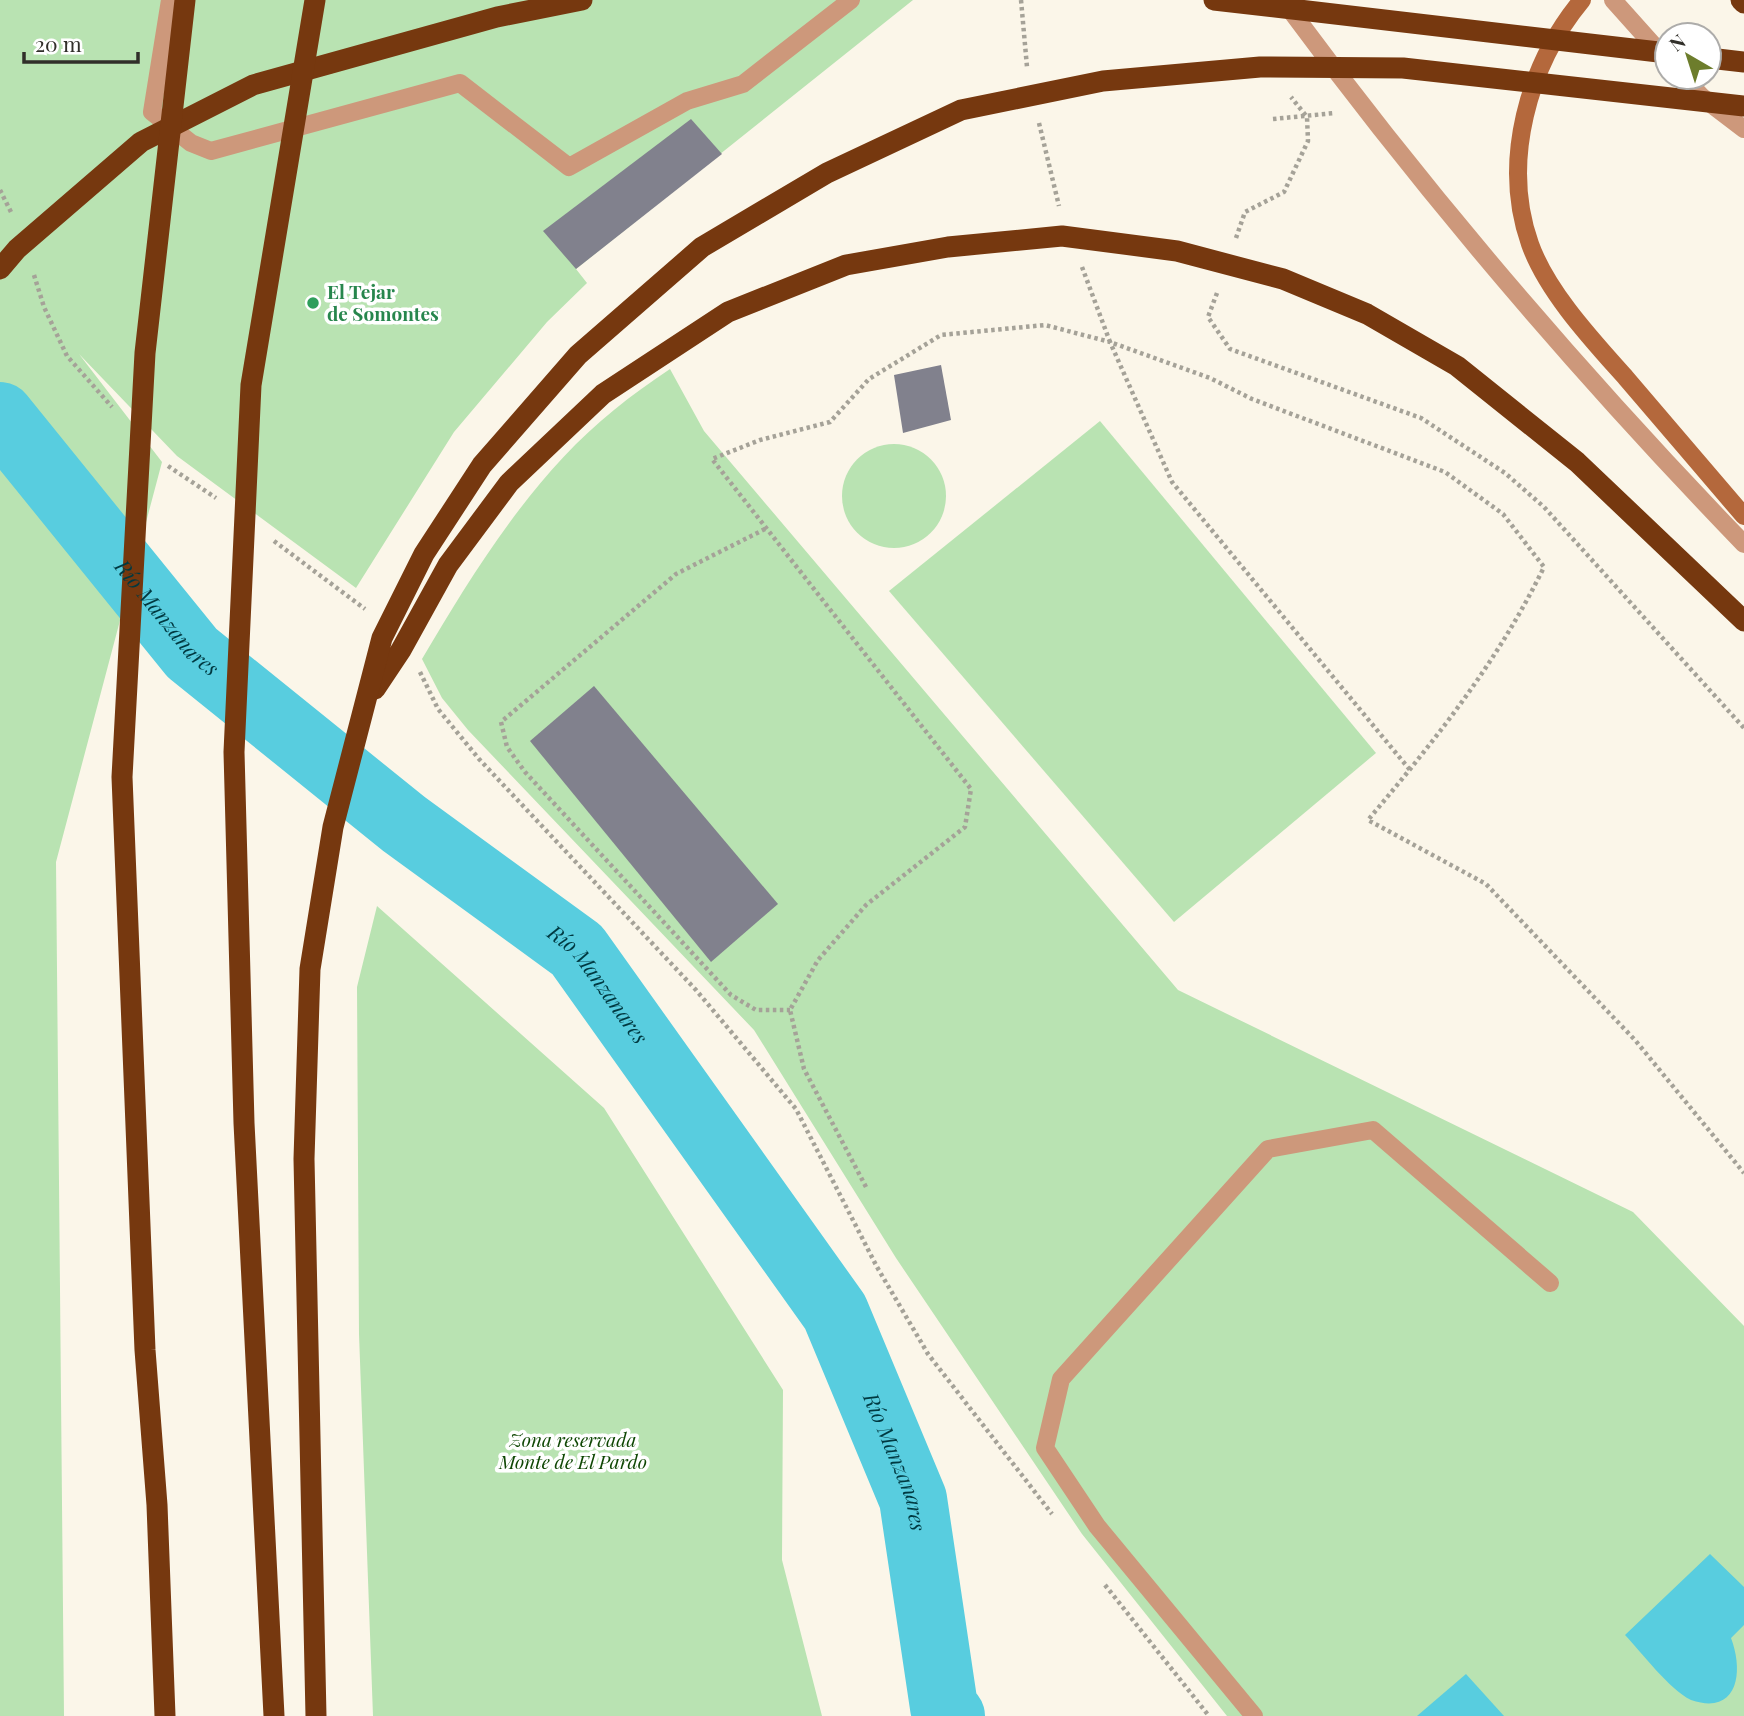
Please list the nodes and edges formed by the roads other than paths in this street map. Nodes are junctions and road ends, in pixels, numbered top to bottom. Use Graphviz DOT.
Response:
graph roads {
  1 [pos="170,0"];
  2 [pos="185,0"];
  3 [pos="315,0"];
  4 [pos="582,0"];
  5 [pos="851,0"];
  6 [pos="1214,0"];
  7 [pos="1283,0"];
  8 [pos="1582,0"];
  9 [pos="1613,0"];
  10 [pos="1653,45"];
  11 [pos="1653,51"];
  12 [pos="1723,60"];
  13 [pos="1744,62"];
  14 [pos="1696,91"];
  15 [pos="1744,106"];
  16 [pos="1744,129"];
  17 [pos="0,269"];
  18 [pos="1744,516"];
  19 [pos="1744,544"];
  20 [pos="1744,621"];
  21 [pos="366,703"];
  22 [pos="1550,1283"];
  23 [pos="165,1716"];
  24 [pos="274,1716"];
  25 [pos="316,1716"];
  26 [pos="1254,1716"];
  1 -- 5 [label="street"];
  2 -- 23 [label="highway"];
  3 -- 24 [label="highway"];
  4 -- 17 [label="highway"];
  6 -- 11 [label="highway"];
  7 -- 19 [label="street"];
  8 -- 18 [label="main road"];
  9 -- 10 [label="street"];
  12 -- 13 [label="highway"];
  14 -- 16 [label="street"];
  15 -- 21 [label="highway"];
  20 -- 21 [label="highway"];
  21 -- 25 [label="highway"];
  22 -- 26 [label="street"];
}
